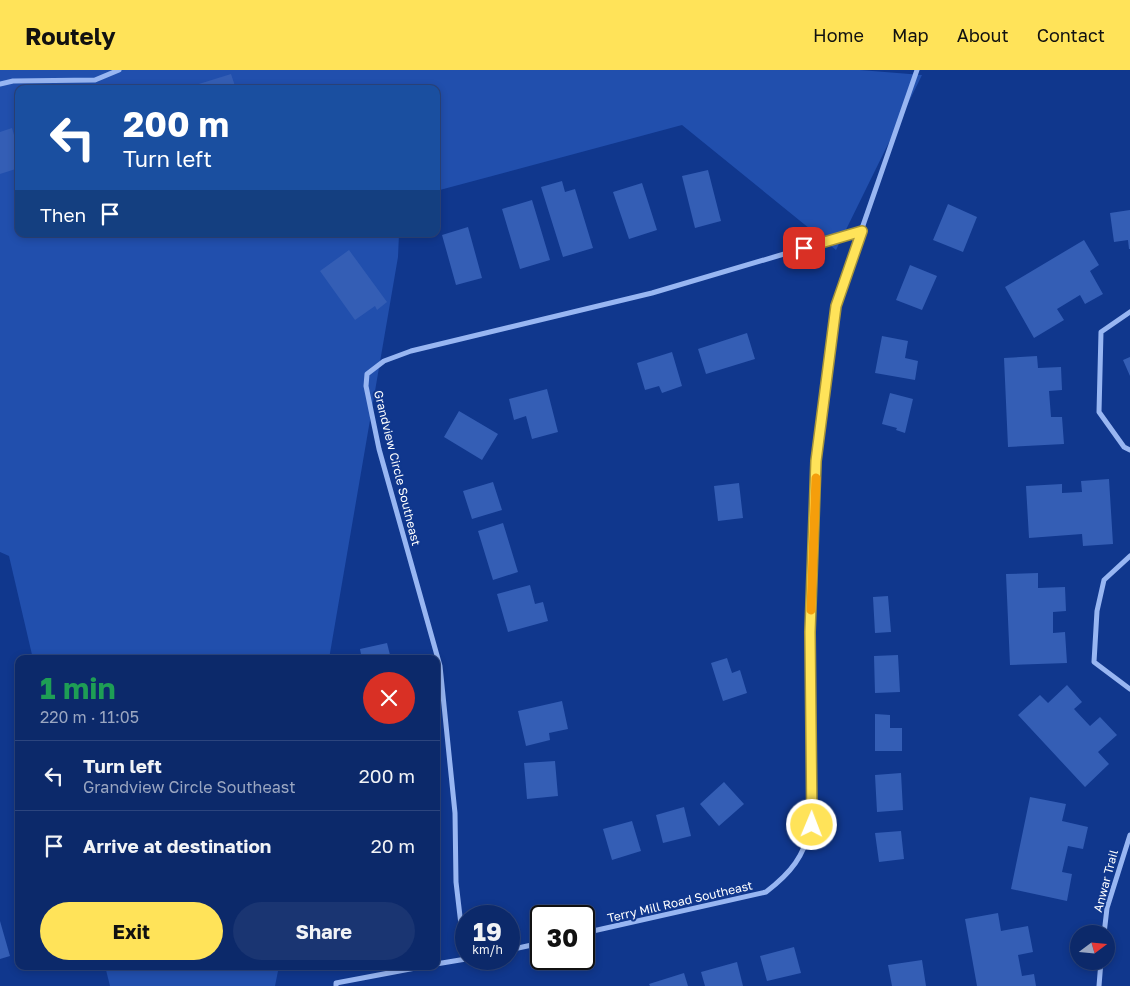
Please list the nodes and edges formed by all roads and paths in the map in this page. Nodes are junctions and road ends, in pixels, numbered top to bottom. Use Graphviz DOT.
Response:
graph roads {
  1 [pos="118,70"];
  2 [pos="917,70"];
  3 [pos="0,84"];
  4 [pos="862,231"];
  5 [pos="1130,312"];
  6 [pos="1130,450"];
  7 [pos="1130,556"];
  8 [pos="437,655"];
  9 [pos="440,666"];
  10 [pos="1130,689"];
  11 [pos="1130,834"];
  12 [pos="459,905"];
  13 [pos="1105,925"];
  14 [pos="595,931"];
  15 [pos="455,961"];
  16 [pos="440,963"];
  17 [pos="405,970"];
  18 [pos="1100,970"];
  19 [pos="336,986"];
  20 [pos="1099,986"];
  1 -- 3 [label="street"];
  2 -- 4 [label="street, Terry Mill Road Southeast"];
  4 -- 8 [label="street, Grandview Circle Southeast"];
  4 -- 14 [label="street, Terry Mill Road Southeast"];
  5 -- 6 [label="street"];
  7 -- 10 [label="street"];
  9 -- 12 [label="street, Grandview Circle Southeast"];
  11 -- 13 [label="street, Anwar Trail"];
  15 -- 16 [label="street"];
  17 -- 19 [label="street"];
  18 -- 20 [label="street"];
}
